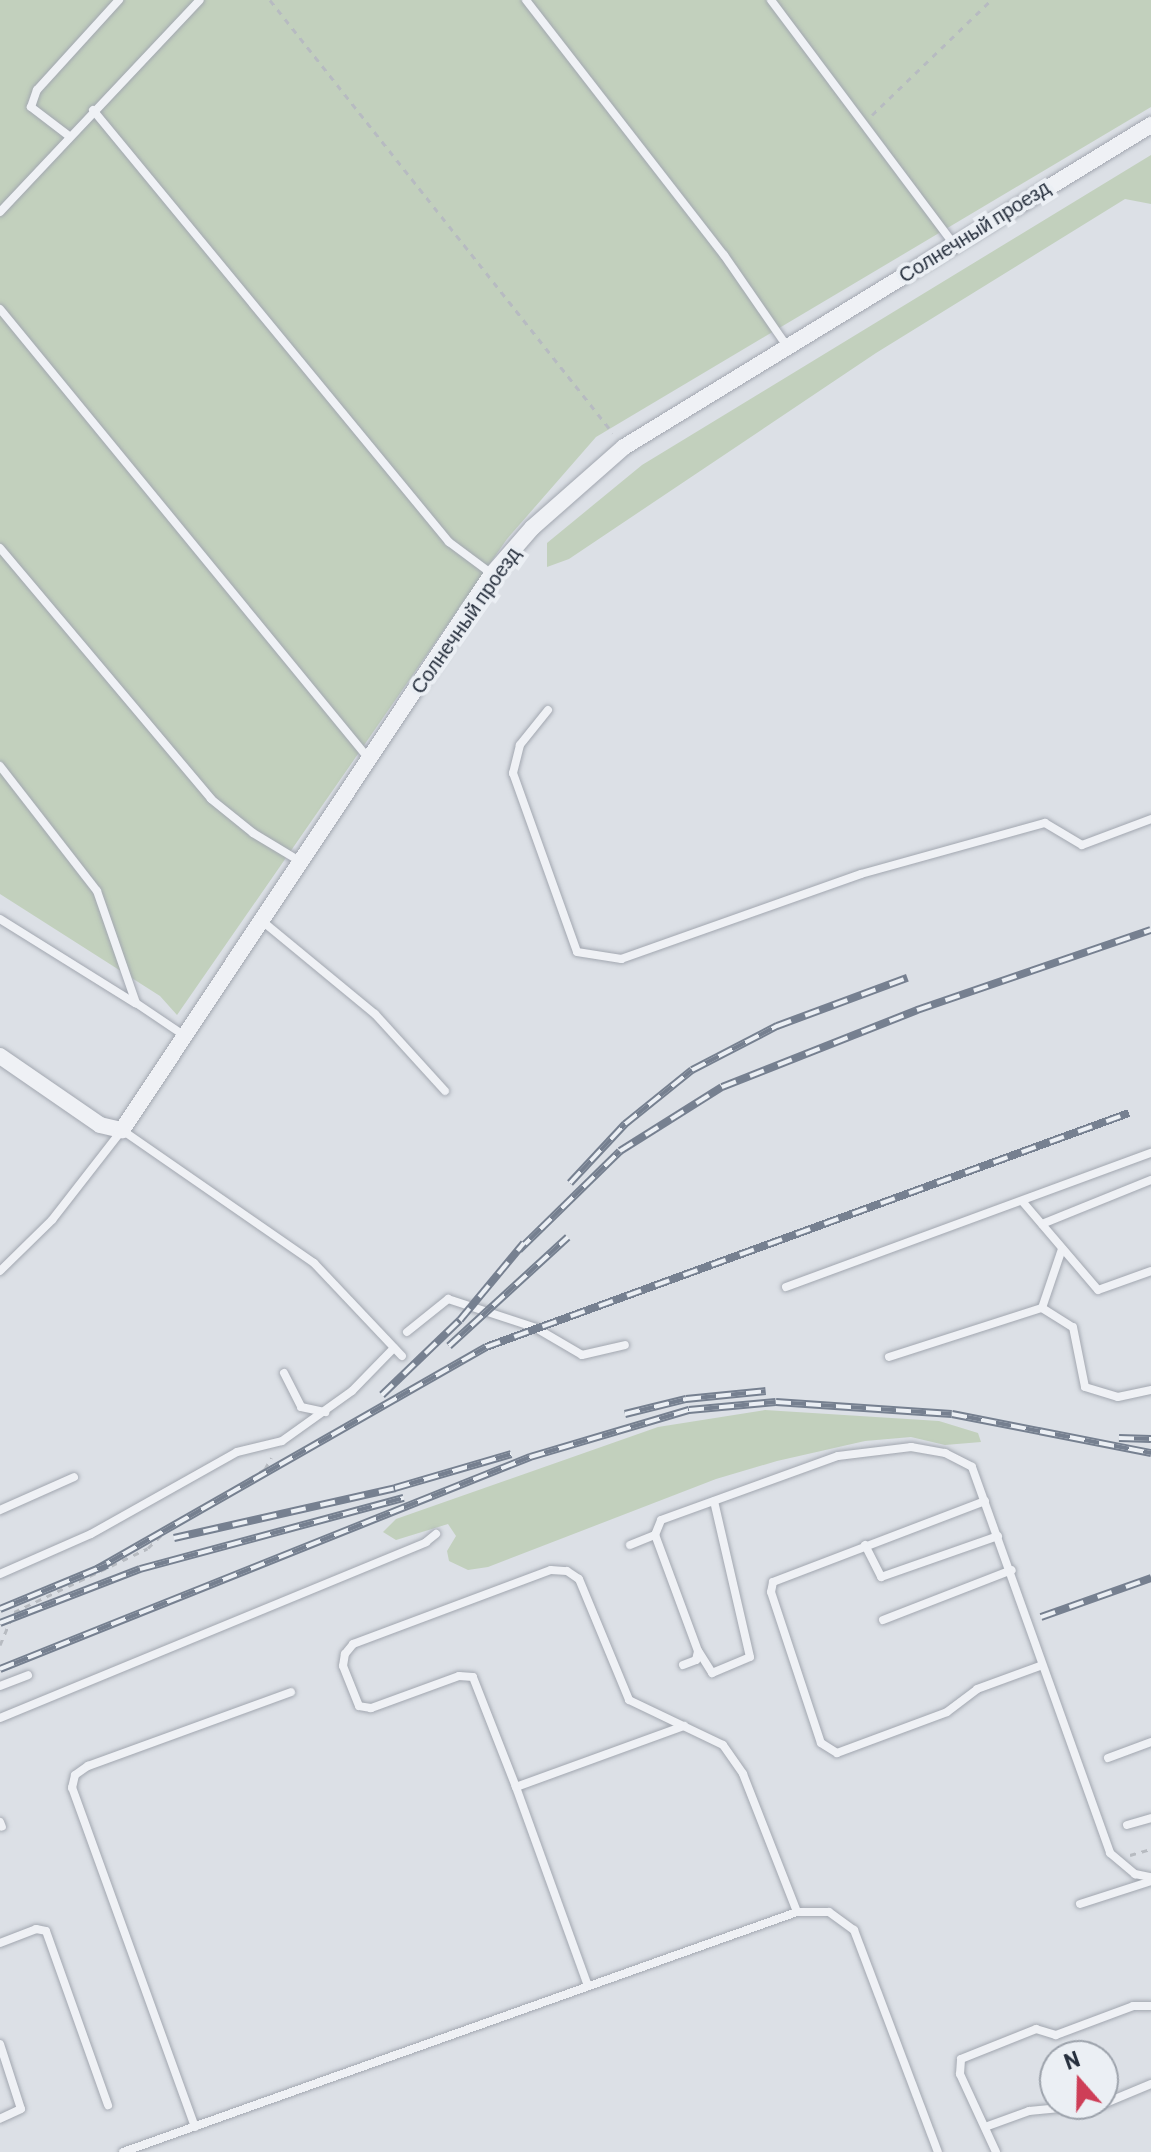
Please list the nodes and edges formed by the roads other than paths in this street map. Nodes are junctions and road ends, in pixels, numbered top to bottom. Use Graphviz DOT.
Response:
graph roads {
  1 [pos="119,0"];
  2 [pos="200,0"];
  3 [pos="526,0"];
  4 [pos="771,0"];
  5 [pos="93,110"];
  6 [pos="1151,125"];
  7 [pos="69,136"];
  8 [pos="0,212"];
  9 [pos="954,245"];
  10 [pos="0,309"];
  11 [pos="786,345"];
  12 [pos="0,548"];
  13 [pos="492,574"];
  14 [pos="548,710"];
  15 [pos="369,759"];
  16 [pos="0,766"];
  17 [pos="1151,819"];
  18 [pos="302,862"];
  19 [pos="0,919"];
  20 [pos="261,921"];
  21 [pos="136,1003"];
  22 [pos="182,1034"];
  23 [pos="0,1056"];
  24 [pos="445,1091"];
  25 [pos="122,1130"];
  26 [pos="1151,1153"];
  27 [pos="1151,1180"];
  28 [pos="1022,1201"];
  29 [pos="1042,1224"];
  30 [pos="1062,1249"];
  31 [pos="2,1268"];
  32 [pos="1151,1271"];
  33 [pos="786,1287"];
  34 [pos="1042,1308"];
  35 [pos="407,1332"];
  36 [pos="625,1345"];
  37 [pos="394,1348"];
  38 [pos="402,1356"];
  39 [pos="889,1357"];
  40 [pos="284,1373"];
  41 [pos="1151,1390"];
  42 [pos="325,1412"];
  43 [pos="74,1477"];
  44 [pos="714,1501"];
  45 [pos="985,1501"];
  46 [pos="0,1510"];
  47 [pos="436,1534"];
  48 [pos="655,1535"];
  49 [pos="998,1536"];
  50 [pos="630,1545"];
  51 [pos="865,1545"];
  52 [pos="1012,1570"];
  53 [pos="0,1574"];
  54 [pos="883,1620"];
  55 [pos="698,1651"];
  56 [pos="683,1665"];
  57 [pos="1040,1666"];
  58 [pos="28,1675"];
  59 [pos="0,1686"];
  60 [pos="291,1692"];
  61 [pos="0,1718"];
  62 [pos="684,1726"];
  63 [pos="1151,1742"];
  64 [pos="1108,1758"];
  65 [pos="516,1787"];
  66 [pos="1151,1818"];
  67 [pos="1127,1825"];
  68 [pos="1151,1879"];
  69 [pos="1080,1904"];
  70 [pos="797,1912"];
  71 [pos="0,1943"];
  72 [pos="588,1986"];
  73 [pos="1151,2006"];
  74 [pos="0,2044"];
  75 [pos="1151,2084"];
  76 [pos="1119,2097"];
  77 [pos="108,2105"];
  78 [pos="1039,2110"];
  79 [pos="0,2119"];
  80 [pos="195,2127"];
  81 [pos="985,2127"];
  82 [pos="123,2152"];
  83 [pos="938,2152"];
  84 [pos="996,2152"];
  1 -- 7 [label="lane"];
  2 -- 5 [label="lane"];
  3 -- 11 [label="lane"];
  4 -- 9 [label="lane"];
  5 -- 7 [label="lane"];
  5 -- 13 [label="lane"];
  6 -- 9 [label="street, Солнечный проезд"];
  7 -- 8 [label="lane"];
  9 -- 11 [label="street, Солнечный проезд"];
  10 -- 15 [label="lane"];
  11 -- 13 [label="street, Солнечный проезд"];
  12 -- 18 [label="lane"];
  13 -- 15 [label="street, Солнечный проезд"];
  14 -- 17 [label="lane"];
  15 -- 18 [label="street, Солнечный проезд"];
  16 -- 21 [label="lane"];
  18 -- 20 [label="street, Солнечный проезд"];
  19 -- 21 [label="lane"];
  20 -- 22 [label="street, Солнечный проезд"];
  20 -- 24 [label="lane"];
  21 -- 22 [label="lane"];
  22 -- 25 [label="street, Солнечный проезд"];
  23 -- 25 [label="street"];
  25 -- 31 [label="lane"];
  25 -- 37 [label="lane"];
  26 -- 28 [label="lane"];
  27 -- 29 [label="lane"];
  28 -- 29 [label="lane"];
  28 -- 33 [label="lane"];
  29 -- 30 [label="lane"];
  30 -- 32 [label="lane"];
  30 -- 34 [label="lane"];
  34 -- 39 [label="lane"];
  34 -- 41 [label="lane"];
  35 -- 36 [label="lane"];
  37 -- 38 [label="lane"];
  37 -- 42 [label="lane"];
  40 -- 42 [label="lane"];
  42 -- 53 [label="lane"];
  43 -- 46 [label="lane"];
  44 -- 45 [label="lane"];
  44 -- 48 [label="lane"];
  44 -- 55 [label="lane"];
  45 -- 49 [label="lane"];
  45 -- 51 [label="lane"];
  47 -- 61 [label="lane"];
  48 -- 50 [label="lane"];
  48 -- 55 [label="lane"];
  49 -- 51 [label="lane"];
  49 -- 52 [label="lane"];
  51 -- 57 [label="lane"];
  52 -- 54 [label="lane"];
  52 -- 57 [label="lane"];
  55 -- 56 [label="lane"];
  57 -- 68 [label="lane"];
  58 -- 59 [label="lane"];
  60 -- 80 [label="lane"];
  62 -- 65 [label="lane"];
  62 -- 65 [label="lane"];
  62 -- 70 [label="lane"];
  63 -- 64 [label="lane"];
  65 -- 72 [label="lane"];
  66 -- 67 [label="lane"];
  68 -- 69 [label="lane"];
  70 -- 72 [label="lane"];
  70 -- 83 [label="lane"];
  71 -- 77 [label="lane"];
  72 -- 80 [label="lane"];
  73 -- 81 [label="lane"];
  74 -- 79 [label="lane"];
  75 -- 76 [label="lane"];
  78 -- 81 [label="lane"];
  80 -- 82 [label="lane"];
  81 -- 84 [label="lane"];
}
